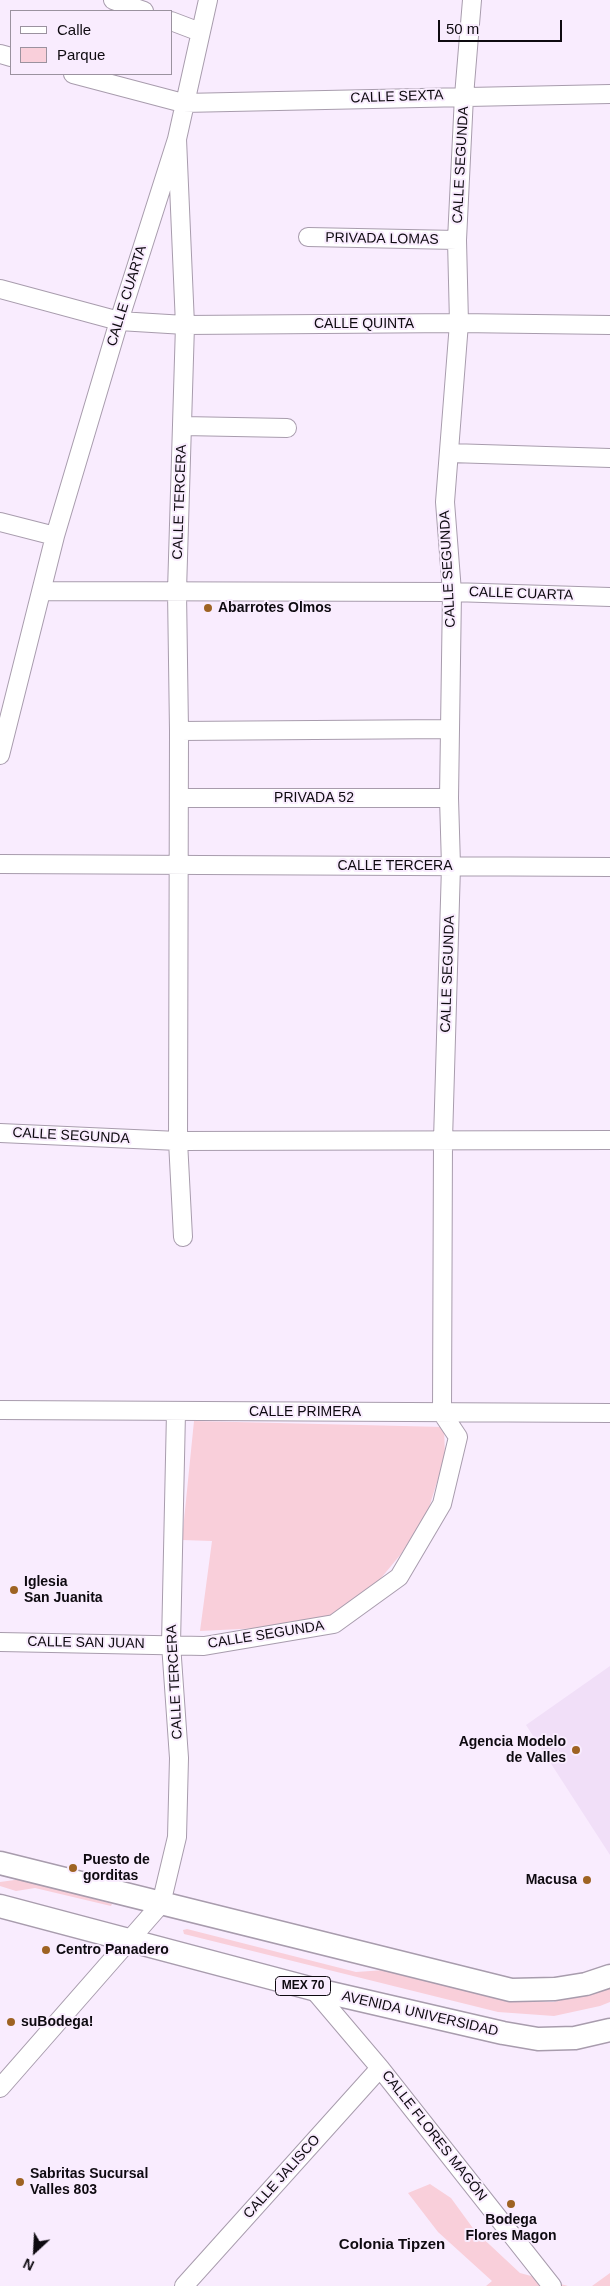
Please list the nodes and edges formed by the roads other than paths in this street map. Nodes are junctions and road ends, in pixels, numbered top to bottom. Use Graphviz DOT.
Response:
graph roads {
  1 [pos="113,0"];
  2 [pos="208,0"];
  3 [pos="472,0"];
  4 [pos="141,10"];
  5 [pos="172,21"];
  6 [pos="200,32"];
  7 [pos="77,75"];
  8 [pos="610,94"];
  9 [pos="464,96"];
  10 [pos="183,103"];
  11 [pos="177,139"];
  12 [pos="308,237"];
  13 [pos="457,240"];
  14 [pos="0,289"];
  15 [pos="119,321"];
  16 [pos="459,323"];
  17 [pos="185,325"];
  18 [pos="610,325"];
  19 [pos="183,426"];
  20 [pos="287,428"];
  21 [pos="450,453"];
  22 [pos="610,458"];
  23 [pos="0,522"];
  24 [pos="55,536"];
  25 [pos="42,591"];
  26 [pos="177,591"];
  27 [pos="452,592"];
  28 [pos="610,598"];
  29 [pos="450,729"];
  30 [pos="180,731"];
  31 [pos="0,755"];
  32 [pos="179,798"];
  33 [pos="449,798"];
  34 [pos="0,864"];
  35 [pos="180,866"];
  36 [pos="451,866"];
  37 [pos="610,867"];
  38 [pos="0,1133"];
  39 [pos="443,1140"];
  40 [pos="610,1140"];
  41 [pos="178,1141"];
  42 [pos="183,1237"];
  43 [pos="0,1410"];
  44 [pos="176,1412"];
  45 [pos="442,1413"];
  46 [pos="610,1413"];
  47 [pos="0,1642"];
  48 [pos="171,1644"];
  49 [pos="0,1863"];
  50 [pos="161,1904"];
  51 [pos="0,1906"];
  52 [pos="130,1939"];
  53 [pos="610,1976"];
  54 [pos="313,1989"];
  55 [pos="610,2030"];
  56 [pos="380,2068"];
  57 [pos="0,2088"];
  58 [pos="184,2286"];
  59 [pos="552,2286"];
  1 -- 4 [label="street"];
  2 -- 6 [label="street, CALLE CUARTA"];
  3 -- 9 [label="street, CALLE SEGUNDA"];
  5 -- 6 [label="street"];
  6 -- 10 [label="street, CALLE CUARTA"];
  7 -- 10 [label="street, CALLE SEXTA"];
  8 -- 9 [label="street, CALLE SEXTA"];
  9 -- 10 [label="street, CALLE SEXTA"];
  9 -- 13 [label="street, CALLE SEGUNDA"];
  10 -- 11 [label="street, CALLE CUARTA"];
  11 -- 15 [label="street, CALLE CUARTA"];
  11 -- 17 [label="street, CALLE TERCERA"];
  12 -- 13 [label="street, PRIVADA LOMAS"];
  13 -- 16 [label="street, CALLE SEGUNDA"];
  14 -- 15 [label="street, CALLE QUINTA"];
  15 -- 17 [label="street, CALLE QUINTA"];
  15 -- 24 [label="street, CALLE CUARTA"];
  16 -- 17 [label="street, CALLE QUINTA"];
  16 -- 18 [label="street, CALLE QUINTA"];
  16 -- 21 [label="street, CALLE SEGUNDA"];
  17 -- 19 [label="street, CALLE TERCERA"];
  19 -- 20 [label="street"];
  19 -- 26 [label="street, CALLE TERCERA"];
  21 -- 22 [label="street"];
  21 -- 27 [label="street, CALLE SEGUNDA"];
  23 -- 24 [label="street"];
  24 -- 25 [label="street, CALLE CUARTA"];
  25 -- 26 [label="street, CALLE CUARTA"];
  25 -- 31 [label="street, CALLE CUARTA"];
  26 -- 27 [label="street, CALLE CUARTA"];
  26 -- 30 [label="street, CALLE TERCERA"];
  27 -- 28 [label="street, CALLE CUARTA"];
  27 -- 29 [label="street, CALLE SEGUNDA"];
  29 -- 30 [label="street"];
  29 -- 33 [label="street, CALLE SEGUNDA"];
  30 -- 32 [label="street, CALLE TERCERA"];
  32 -- 33 [label="street, PRIVADA 52"];
  32 -- 35 [label="street, CALLE TERCERA"];
  33 -- 36 [label="street, CALLE SEGUNDA"];
  34 -- 35 [label="street, CALLE TERCERA"];
  35 -- 36 [label="street, CALLE TERCERA"];
  35 -- 41 [label="street, CALLE TERCERA"];
  36 -- 37 [label="street, CALLE TERCERA"];
  36 -- 39 [label="street, CALLE SEGUNDA"];
  38 -- 41 [label="street, CALLE SEGUNDA"];
  39 -- 40 [label="street, CALLE SEGUNDA"];
  39 -- 41 [label="street, CALLE SEGUNDA"];
  39 -- 45 [label="street, CALLE SEGUNDA"];
  41 -- 42 [label="street, CALLE TERCERA"];
  43 -- 44 [label="street, CALLE PRIMERA"];
  44 -- 45 [label="street, CALLE PRIMERA"];
  44 -- 48 [label="street, CALLE TERCERA"];
  45 -- 46 [label="street, CALLE PRIMERA"];
  45 -- 48 [label="street, CALLE SEGUNDA"];
  47 -- 48 [label="street, CALLE SAN JUAN"];
  48 -- 50 [label="street, CALLE TERCERA"];
  49 -- 50 [label="main road"];
  50 -- 52 [label="street, CALLE TERCERA"];
  50 -- 53 [label="main road"];
  51 -- 52 [label="main road, AVENIDA UNIVERSIDAD / MEX 70"];
  52 -- 54 [label="main road, AVENIDA UNIVERSIDAD / MEX 70"];
  52 -- 57 [label="street, CALLE TERCERA"];
  54 -- 55 [label="main road, AVENIDA UNIVERSIDAD / MEX 70"];
  54 -- 56 [label="street, CALLE FLORES MAGÓN"];
  56 -- 58 [label="street, CALLE JALISCO"];
  56 -- 59 [label="street, CALLE FLORES MAGÓN"];
}
